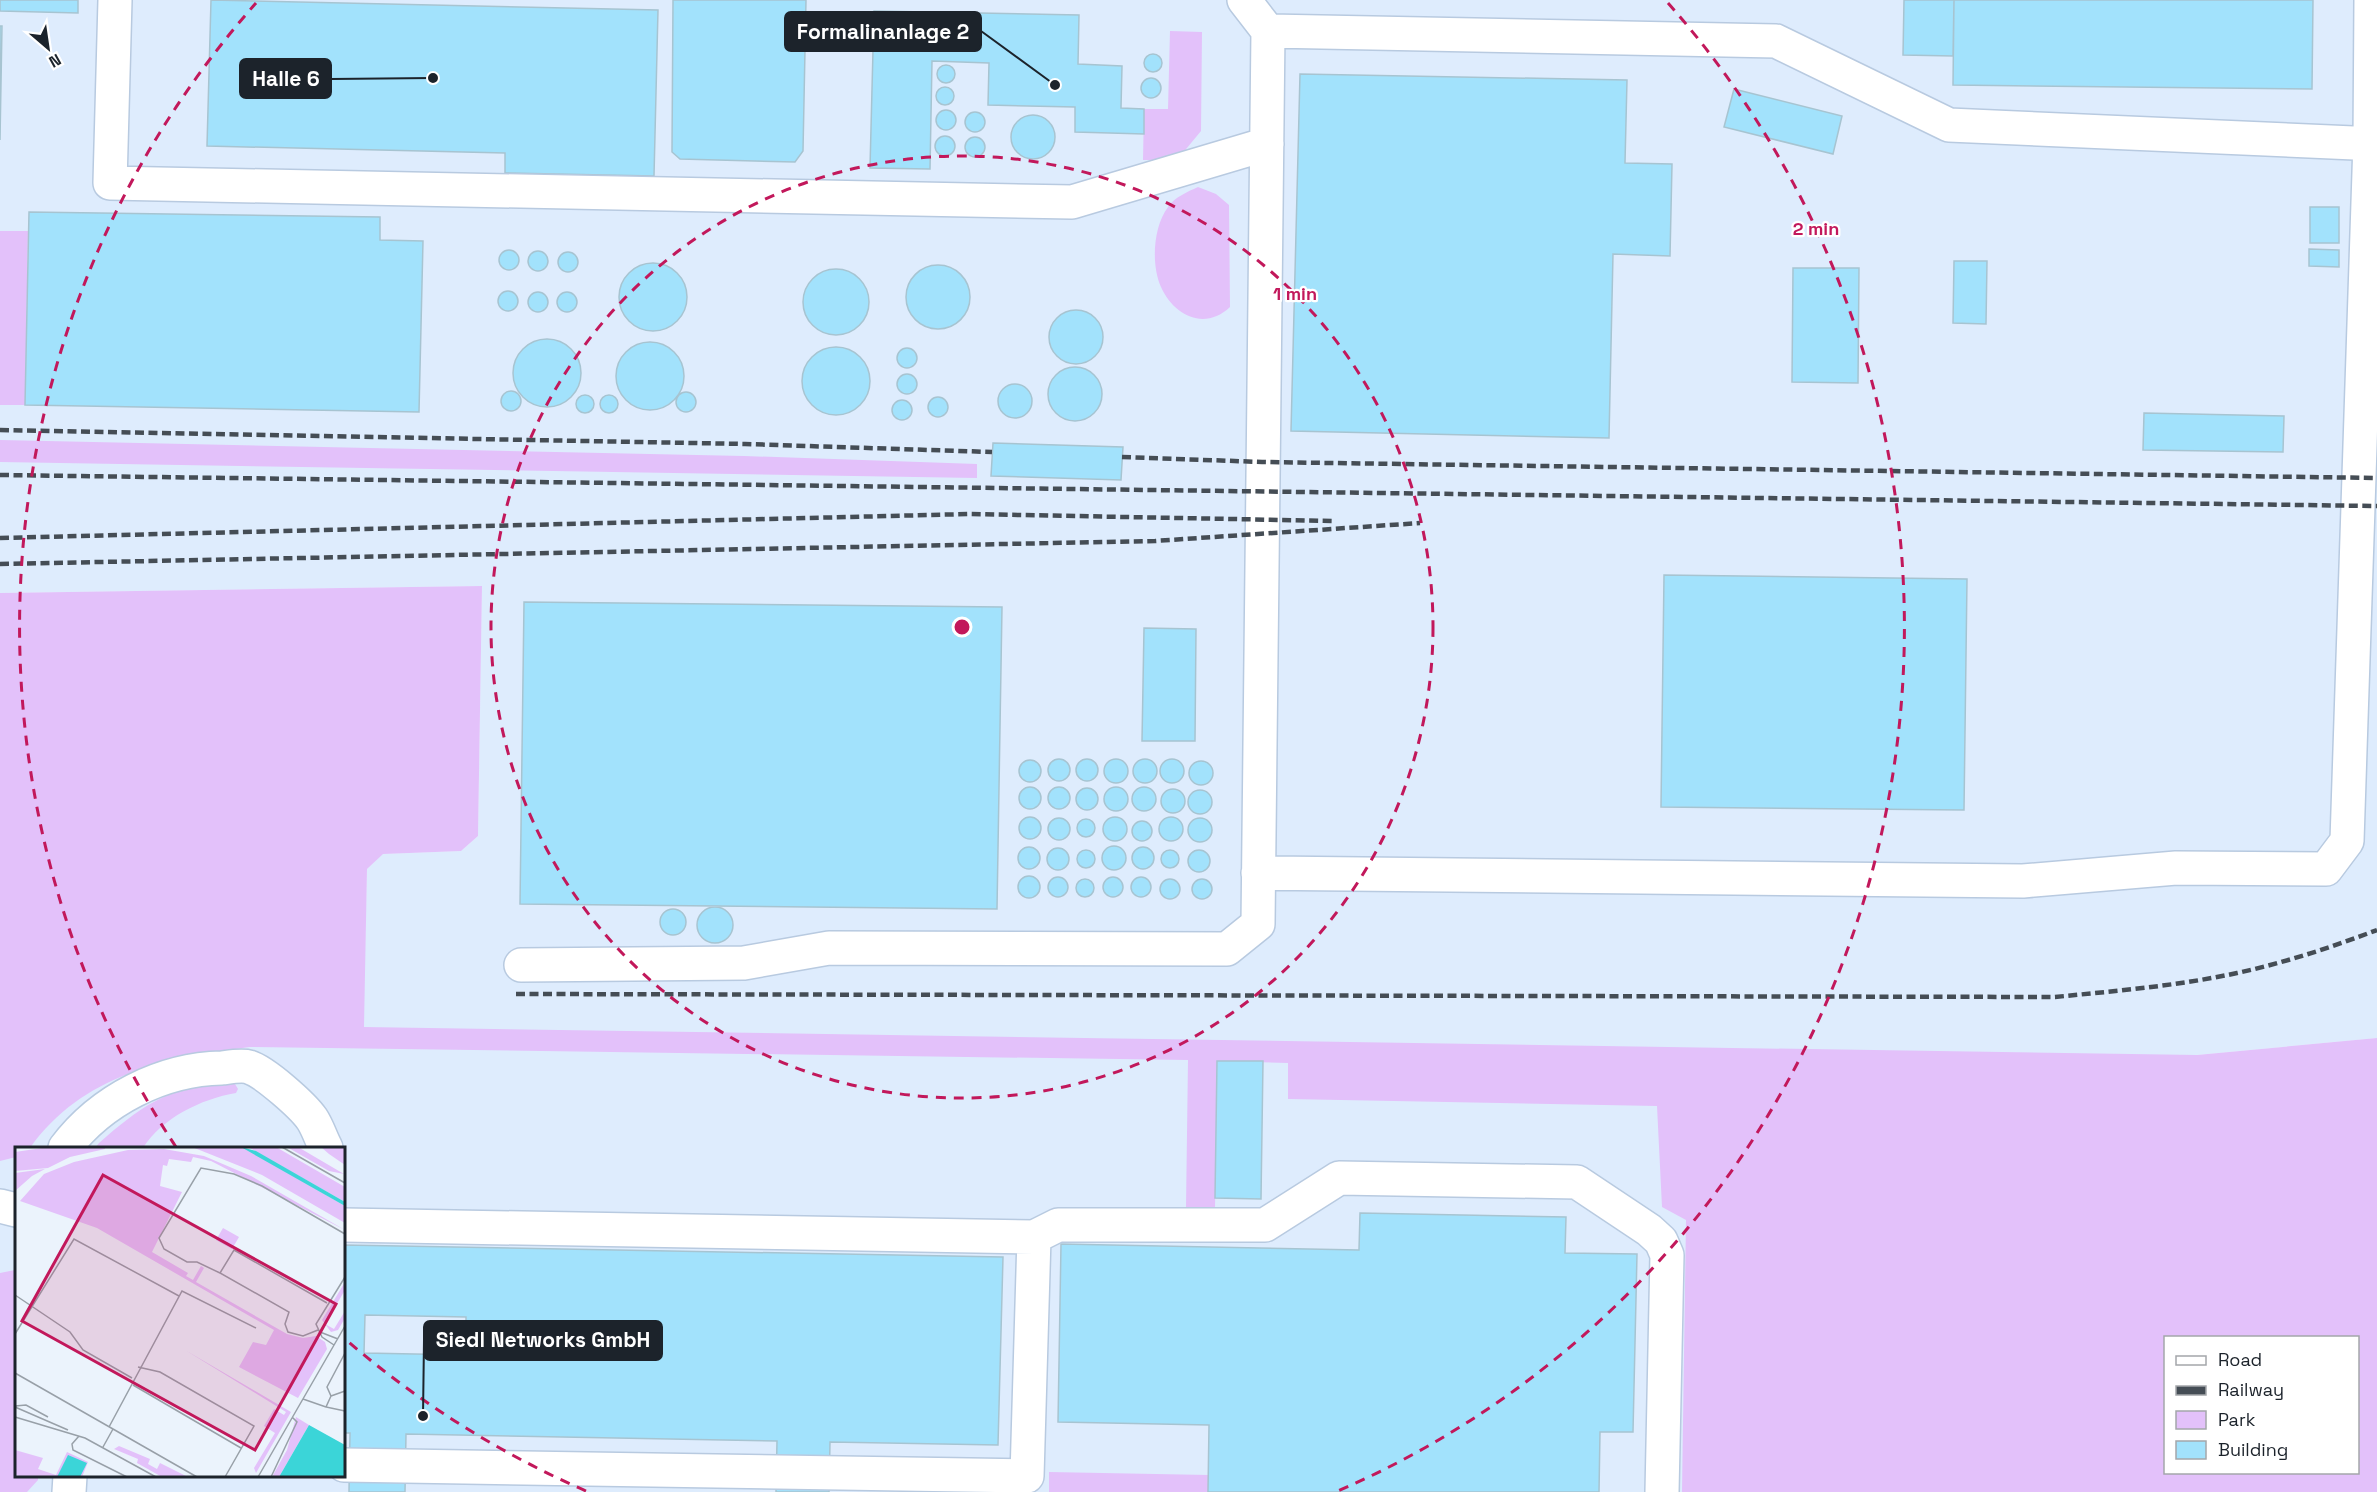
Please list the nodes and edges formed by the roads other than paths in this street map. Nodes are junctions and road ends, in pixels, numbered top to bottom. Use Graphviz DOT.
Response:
graph roads {
  1 [pos="115,0"];
  2 [pos="1244,0"];
  3 [pos="2371,0"];
  4 [pos="1268,31"];
  5 [pos="2373,143"];
  6 [pos="1267,144"];
  7 [pos="1258,873"];
  8 [pos="521,965"];
  9 [pos="66,1147"];
  10 [pos="325,1147"];
  11 [pos="345,1225"];
  12 [pos="1034,1237"];
  13 [pos="345,1465"];
  14 [pos="1662,1492"];
  1 -- 6 [label="lane"];
  2 -- 4 [label="lane"];
  3 -- 5 [label="lane"];
  4 -- 5 [label="lane"];
  4 -- 6 [label="lane"];
  5 -- 7 [label="lane"];
  6 -- 7 [label="lane"];
  7 -- 8 [label="lane"];
  9 -- 10 [label="lane"];
  11 -- 12 [label="lane"];
  12 -- 13 [label="lane"];
  12 -- 14 [label="lane"];
}
